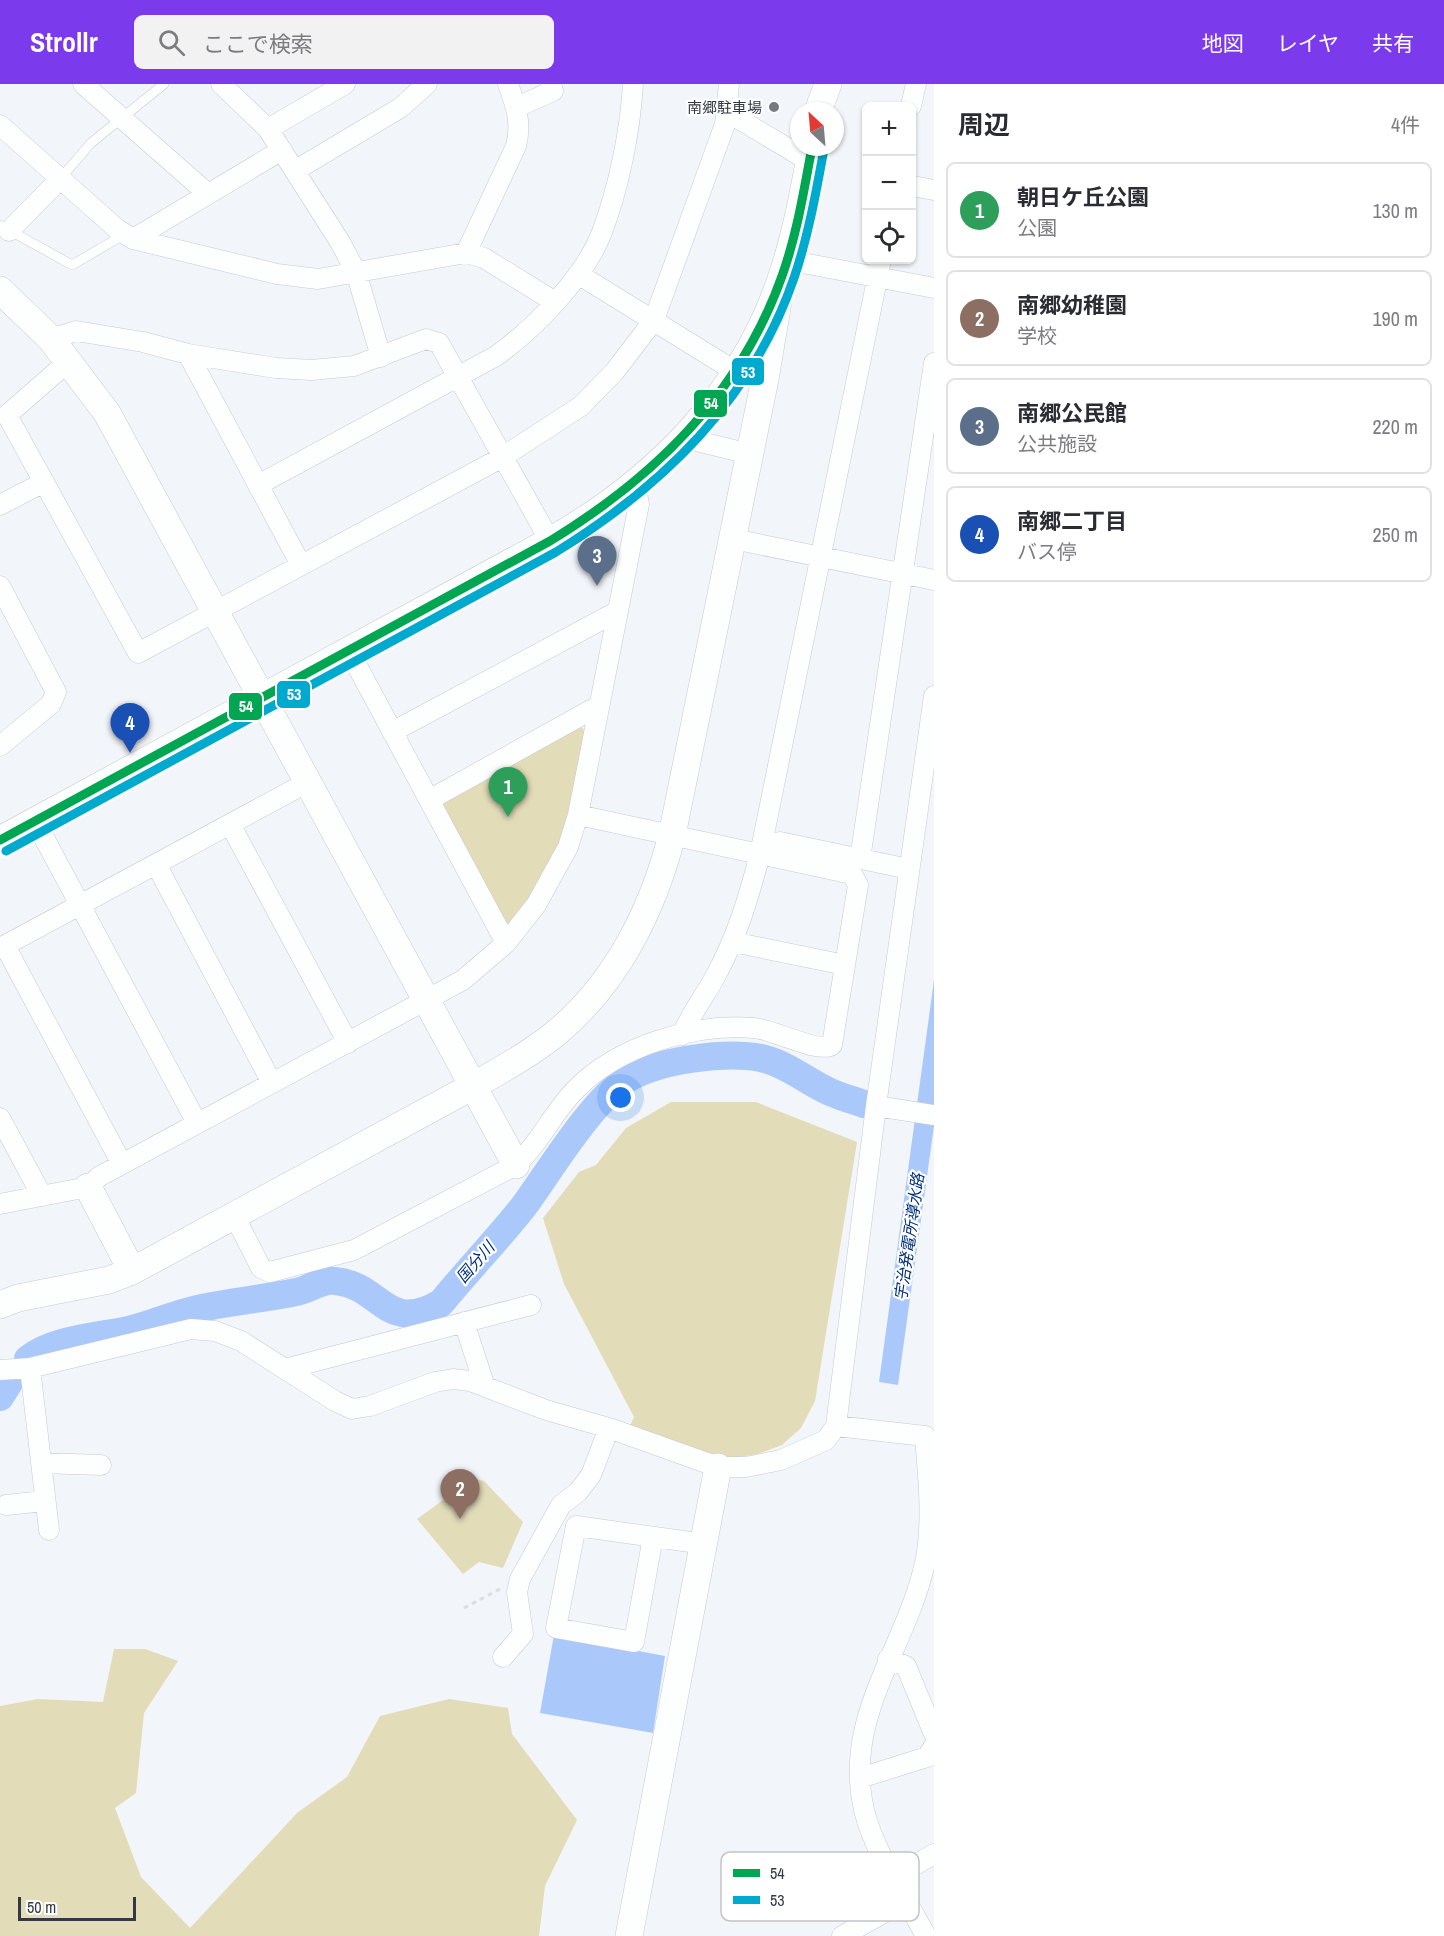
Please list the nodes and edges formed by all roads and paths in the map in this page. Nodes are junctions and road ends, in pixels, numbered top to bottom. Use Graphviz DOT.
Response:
graph roads {
  1 [pos="83,84"];
  2 [pos="164,84"];
  3 [pos="221,84"];
  4 [pos="345,84"];
  5 [pos="427,84"];
  6 [pos="508,84"];
  7 [pos="551,84"];
  8 [pos="633,84"];
  9 [pos="729,84"];
  10 [pos="828,84"];
  11 [pos="916,84"];
  12 [pos="821,102"];
  13 [pos="912,102"];
  14 [pos="517,107"];
  15 [pos="727,112"];
  16 [pos="122,118"];
  17 [pos="0,125"];
  18 [pos="268,129"];
  19 [pos="790,144"];
  20 [pos="282,150"];
  21 [pos="811,156"];
  22 [pos="296,170"];
  23 [pos="60,179"];
  24 [pos="916,187"];
  25 [pos="934,190"];
  26 [pos="207,193"];
  27 [pos="4,228"];
  28 [pos="129,236"];
  29 [pos="466,252"];
  30 [pos="784,269"];
  31 [pos="879,269"];
  32 [pos="356,273"];
  33 [pos="578,274"];
  34 [pos="934,288"];
  35 [pos="0,290"];
  36 [pos="555,302"];
  37 [pos="654,320"];
  38 [pos="51,339"];
  39 [pos="188,354"];
  40 [pos="381,357"];
  41 [pos="69,361"];
  42 [pos="934,363"];
  43 [pos="737,370"];
  44 [pos="457,379"];
  45 [pos="765,380"];
  46 [pos="684,438"];
  47 [pos="750,454"];
  48 [pos="501,458"];
  49 [pos="44,482"];
  50 [pos="258,485"];
  51 [pos="634,485"];
  52 [pos="0,506"];
  53 [pos="733,539"];
  54 [pos="550,541"];
  55 [pos="821,557"];
  56 [pos="302,565"];
  57 [pos="903,574"];
  58 [pos="934,580"];
  59 [pos="0,586"];
  60 [pos="618,611"];
  61 [pos="216,612"];
  62 [pos="349,651"];
  63 [pos="934,696"];
  64 [pos="262,697"];
  65 [pos="598,706"];
  66 [pos="392,732"];
  67 [pos="0,746"];
  68 [pos="308,782"];
  69 [pos="429,800"];
  70 [pos="578,815"];
  71 [pos="34,821"];
  72 [pos="230,824"];
  73 [pos="672,835"];
  74 [pos="0,840"];
  75 [pos="760,854"];
  76 [pos="860,859"];
  77 [pos="156,864"];
  78 [pos="909,869"];
  79 [pos="80,905"];
  80 [pos="733,942"];
  81 [pos="506,943"];
  82 [pos="3,947"];
  83 [pos="845,965"];
  84 [pos="427,1001"];
  85 [pos="681,1035"];
  86 [pos="348,1043"];
  87 [pos="272,1083"];
  88 [pos="473,1086"];
  89 [pos="876,1106"];
  90 [pos="934,1115"];
  91 [pos="0,1118"];
  92 [pos="197,1124"];
  93 [pos="122,1164"];
  94 [pos="516,1165"];
  95 [pos="88,1187"];
  96 [pos="42,1196"];
  97 [pos="0,1204"];
  98 [pos="234,1215"];
  99 [pos="132,1271"];
  100 [pos="0,1305"];
  101 [pos="531,1305"];
  102 [pos="464,1322"];
  103 [pos="30,1368"];
  104 [pos="285,1369"];
  105 [pos="0,1370"];
  106 [pos="485,1387"];
  107 [pos="836,1426"];
  108 [pos="609,1428"];
  109 [pos="930,1431"];
  110 [pos="41,1463"];
  111 [pos="100,1465"];
  112 [pos="718,1467"];
  113 [pos="45,1501"];
  114 [pos="6,1505"];
  115 [pos="49,1530"];
  116 [pos="653,1537"];
  117 [pos="705,1544"];
  118 [pos="520,1579"];
  119 [pos="464,1608"];
  120 [pos="503,1657"];
  121 [pos="888,1659"];
  122 [pos="934,1734"];
  123 [pos="934,1746"];
  124 [pos="860,1778"];
  125 [pos="882,1852"];
  126 [pos="934,1854"];
  127 [pos="919,1863"];
  128 [pos="869,1921"];
  129 [pos="918,1921"];
  130 [pos="629,1936"];
  131 [pos="842,1936"];
  132 [pos="926,1936"];
  1 -- 16 [label="street"];
  2 -- 16 [label="lane"];
  3 -- 18 [label="street"];
  4 -- 18 [label="street"];
  5 -- 22 [label="street"];
  6 -- 14 [label="street"];
  7 -- 14 [label="street"];
  8 -- 33 [label="street"];
  9 -- 15 [label="street"];
  10 -- 12 [label="street"];
  11 -- 13 [label="street"];
  14 -- 29 [label="street"];
  15 -- 19 [label="street"];
  15 -- 37 [label="street"];
  16 -- 23 [label="lane"];
  16 -- 26 [label="street"];
  17 -- 23 [label="street"];
  18 -- 20 [label="street"];
  20 -- 22 [label="street"];
  20 -- 26 [label="street"];
  21 -- 30 [label="street"];
  22 -- 32 [label="street"];
  23 -- 27 [label="street"];
  23 -- 28 [label="street"];
  24 -- 25 [label="street"];
  26 -- 28 [label="street"];
  27 -- 28 [label="lane"];
  28 -- 32 [label="street"];
  29 -- 32 [label="street"];
  29 -- 36 [label="street"];
  30 -- 31 [label="street"];
  30 -- 43 [label="street"];
  30 -- 45 [label="street"];
  31 -- 34 [label="street"];
  31 -- 55 [label="street"];
  32 -- 40 [label="street"];
  33 -- 36 [label="street"];
  33 -- 37 [label="street"];
  35 -- 38 [label="street"];
  36 -- 44 [label="street"];
  37 -- 43 [label="street"];
  37 -- 48 [label="street"];
  38 -- 39 [label="street"];
  38 -- 41 [label="street"];
  39 -- 40 [label="street"];
  39 -- 50 [label="street"];
  40 -- 44 [label="street"];
  41 -- 49 [label="street"];
  41 -- 61 [label="street"];
  42 -- 57 [label="street"];
  43 -- 45 [label="street"];
  43 -- 46 [label="street"];
  44 -- 48 [label="street"];
  44 -- 50 [label="street"];
  45 -- 47 [label="street"];
  46 -- 47 [label="street"];
  46 -- 51 [label="street"];
  47 -- 53 [label="street"];
  48 -- 54 [label="street"];
  48 -- 56 [label="street"];
  49 -- 52 [label="street"];
  49 -- 61 [label="street"];
  50 -- 56 [label="street"];
  51 -- 54 [label="street"];
  51 -- 60 [label="street"];
  53 -- 55 [label="street"];
  53 -- 73 [label="street"];
  54 -- 62 [label="street"];
  55 -- 57 [label="street"];
  55 -- 75 [label="street"];
  56 -- 61 [label="street"];
  57 -- 58 [label="street"];
  57 -- 76 [label="street"];
  59 -- 67 [label="street"];
  60 -- 65 [label="street"];
  60 -- 66 [label="street"];
  61 -- 64 [label="street"];
  62 -- 64 [label="street"];
  62 -- 66 [label="street"];
  63 -- 78 [label="street"];
  64 -- 68 [label="street"];
  64 -- 71 [label="street"];
  65 -- 69 [label="street"];
  65 -- 70 [label="street"];
  66 -- 69 [label="street"];
  68 -- 72 [label="street"];
  68 -- 84 [label="street"];
  69 -- 81 [label="street"];
  70 -- 73 [label="street"];
  70 -- 81 [label="street"];
  71 -- 74 [label="street"];
  71 -- 79 [label="street"];
  72 -- 77 [label="street"];
  72 -- 86 [label="street"];
  73 -- 75 [label="street"];
  73 -- 88 [label="street"];
  75 -- 76 [label="street"];
  75 -- 80 [label="street"];
  75 -- 83 [label="street"];
  76 -- 78 [label="street"];
  77 -- 79 [label="street"];
  77 -- 87 [label="street"];
  78 -- 89 [label="street"];
  79 -- 82 [label="street"];
  79 -- 92 [label="street"];
  80 -- 83 [label="street"];
  80 -- 85 [label="street"];
  81 -- 84 [label="street"];
  82 -- 93 [label="street"];
  83 -- 85 [label="street"];
  84 -- 86 [label="street"];
  84 -- 88 [label="street"];
  85 -- 94 [label="street"];
  86 -- 87 [label="street"];
  87 -- 92 [label="street"];
  88 -- 94 [label="street"];
  88 -- 98 [label="street"];
  89 -- 90 [label="street"];
  89 -- 107 [label="street"];
  91 -- 96 [label="street"];
  92 -- 93 [label="street"];
  93 -- 95 [label="street"];
  94 -- 98 [label="street"];
  95 -- 96 [label="street"];
  95 -- 99 [label="street"];
  96 -- 97 [label="street"];
  98 -- 99 [label="street"];
  99 -- 100 [label="street"];
  101 -- 102 [label="street"];
  102 -- 104 [label="street"];
  102 -- 106 [label="street"];
  103 -- 104 [label="street"];
  103 -- 105 [label="street"];
  103 -- 110 [label="street"];
  104 -- 106 [label="street"];
  106 -- 108 [label="street"];
  107 -- 109 [label="street"];
  107 -- 112 [label="street"];
  108 -- 112 [label="street"];
  108 -- 118 [label="street"];
  109 -- 121 [label="street"];
  110 -- 111 [label="street"];
  110 -- 113 [label="street"];
  112 -- 117 [label="street"];
  113 -- 114 [label="street"];
  113 -- 115 [label="street"];
  116 -- 116 [label="street"];
  116 -- 117 [label="street"];
  117 -- 130 [label="street"];
  118 -- 119 [label="path"];
  118 -- 120 [label="street"];
  121 -- 122 [label="street"];
  121 -- 124 [label="street"];
  123 -- 124 [label="street"];
  124 -- 125 [label="street"];
  126 -- 127 [label="street"];
  128 -- 131 [label="street"];
  129 -- 132 [label="street"];
}
